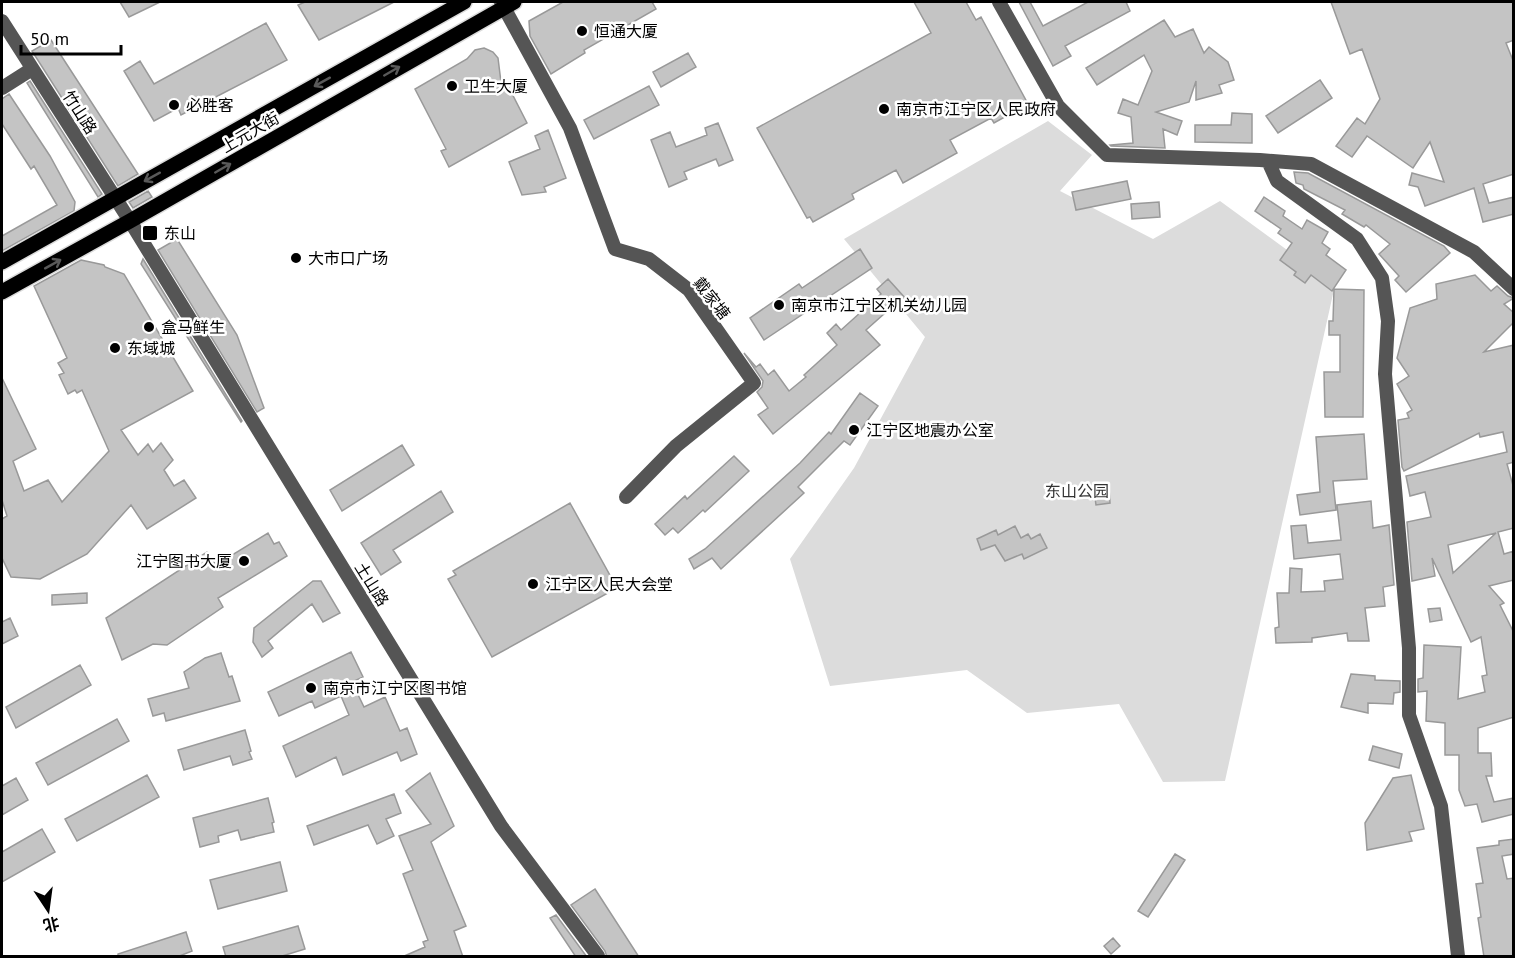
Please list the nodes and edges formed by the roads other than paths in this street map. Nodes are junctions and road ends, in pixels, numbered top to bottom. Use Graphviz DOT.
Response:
graph roads {
  1 [pos="464,2"];
  2 [pos="999,2"];
  3 [pos="506,3"];
  4 [pos="2,21"];
  5 [pos="32,69"];
  6 [pos="2,88"];
  7 [pos="1268,161"];
  8 [pos="115,198"];
  9 [pos="130,221"];
  10 [pos="2,262"];
  11 [pos="1514,289"];
  12 [pos="2,292"];
  13 [pos="626,497"];
  14 [pos="598,957"];
  15 [pos="1458,957"];
  1 -- 8 [label="main road, 上元大街, one-way"];
  2 -- 7 [label="street"];
  9 -- 3 [label="main road, 上元大街, one-way"];
  3 -- 13 [label="street, 戴家塘"];
  4 -- 5 [label="street, 竹山路"];
  5 -- 6 [label="street"];
  5 -- 8 [label="street, 竹山路"];
  7 -- 11 [label="street"];
  7 -- 15 [label="street"];
  8 -- 9 [label="street, 竹山路"];
  8 -- 10 [label="main road, 上元大街"];
  12 -- 9 [label="main road, 上元大街, one-way"];
  9 -- 14 [label="street, 土山路"];
}
